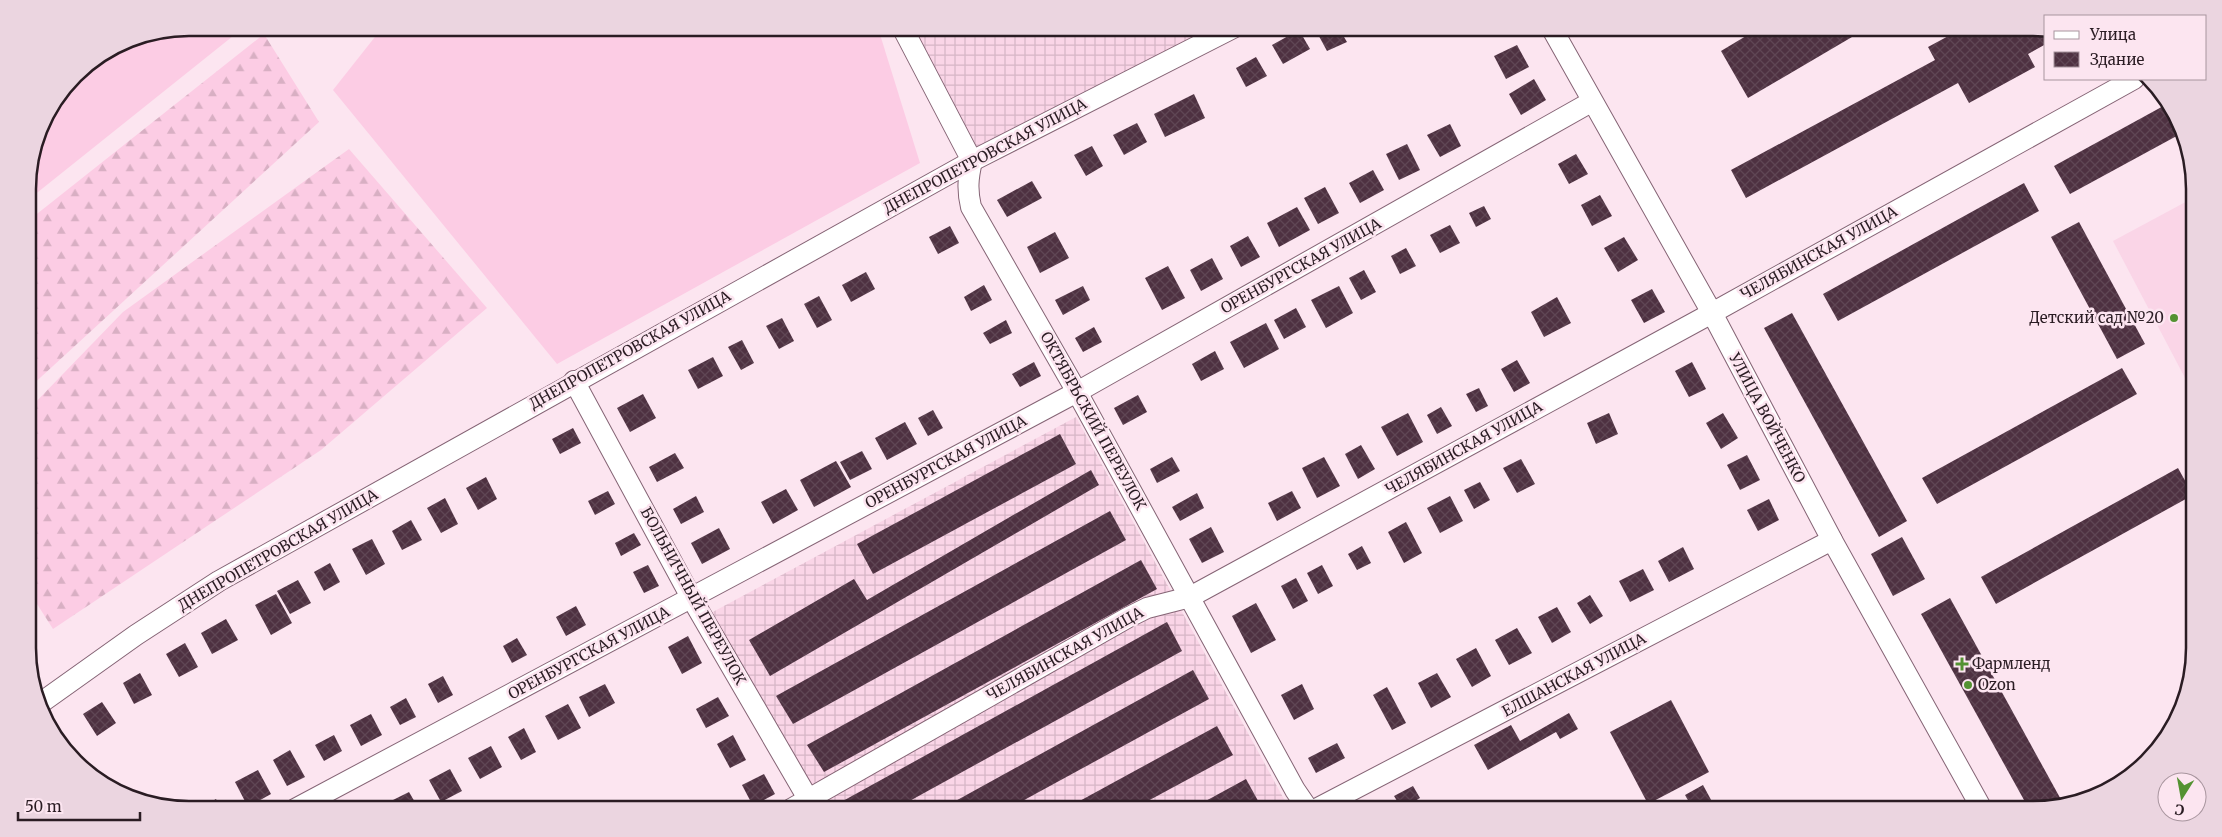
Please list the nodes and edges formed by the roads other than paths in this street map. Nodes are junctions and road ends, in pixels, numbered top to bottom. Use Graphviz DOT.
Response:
graph roads {
  1 [pos="906,36"];
  2 [pos="1219,36"];
  3 [pos="1555,36"];
  4 [pos="2132,80"];
  5 [pos="1591,102"];
  6 [pos="972,161"];
  7 [pos="1712,313"];
  8 [pos="574,381"];
  9 [pos="1077,392"];
  10 [pos="1832,540"];
  11 [pos="1190,597"];
  12 [pos="692,599"];
  13 [pos="45,700"];
  14 [pos="1302,800"];
  15 [pos="1333,800"];
  16 [pos="1977,800"];
  17 [pos="312,801"];
  18 [pos="810,801"];
  19 [pos="818,801"];
  1 -- 6 [label="street"];
  2 -- 6 [label="street, ДНЕПРОПЕТРОВСКАЯ УЛИЦА"];
  3 -- 5 [label="street, УЛИЦА ВОЙЧЕНКО"];
  4 -- 7 [label="street, ЧЕЛЯБИНСКАЯ УЛИЦА"];
  5 -- 7 [label="street, УЛИЦА ВОЙЧЕНКО"];
  5 -- 9 [label="street, ОРЕНБУРГСКАЯ УЛИЦА"];
  6 -- 8 [label="street, ДНЕПРОПЕТРОВСКАЯ УЛИЦА"];
  6 -- 9 [label="street, ОКТЯБРЬСКИЙ ПЕРЕУЛОК"];
  7 -- 10 [label="street, УЛИЦА ВОЙЧЕНКО"];
  7 -- 11 [label="street, ЧЕЛЯБИНСКАЯ УЛИЦА"];
  8 -- 12 [label="street, БОЛЬНИЧНЫЙ ПЕРЕУЛОК"];
  8 -- 13 [label="street, ДНЕПРОПЕТРОВСКАЯ УЛИЦА"];
  9 -- 11 [label="street, ОКТЯБРЬСКИЙ ПЕРЕУЛОК"];
  9 -- 12 [label="street, ОРЕНБУРГСКАЯ УЛИЦА"];
  10 -- 15 [label="street, ЕЛШАНСКАЯ УЛИЦА"];
  10 -- 16 [label="street, УЛИЦА ВОЙЧЕНКО"];
  11 -- 14 [label="street, ОКТЯБРЬСКИЙ ПЕРЕУЛОК"];
  11 -- 19 [label="street, ЧЕЛЯБИНСКАЯ УЛИЦА"];
  12 -- 17 [label="street, ОРЕНБУРГСКАЯ УЛИЦА"];
  12 -- 18 [label="street, БОЛЬНИЧНЫЙ ПЕРЕУЛОК"];
}
